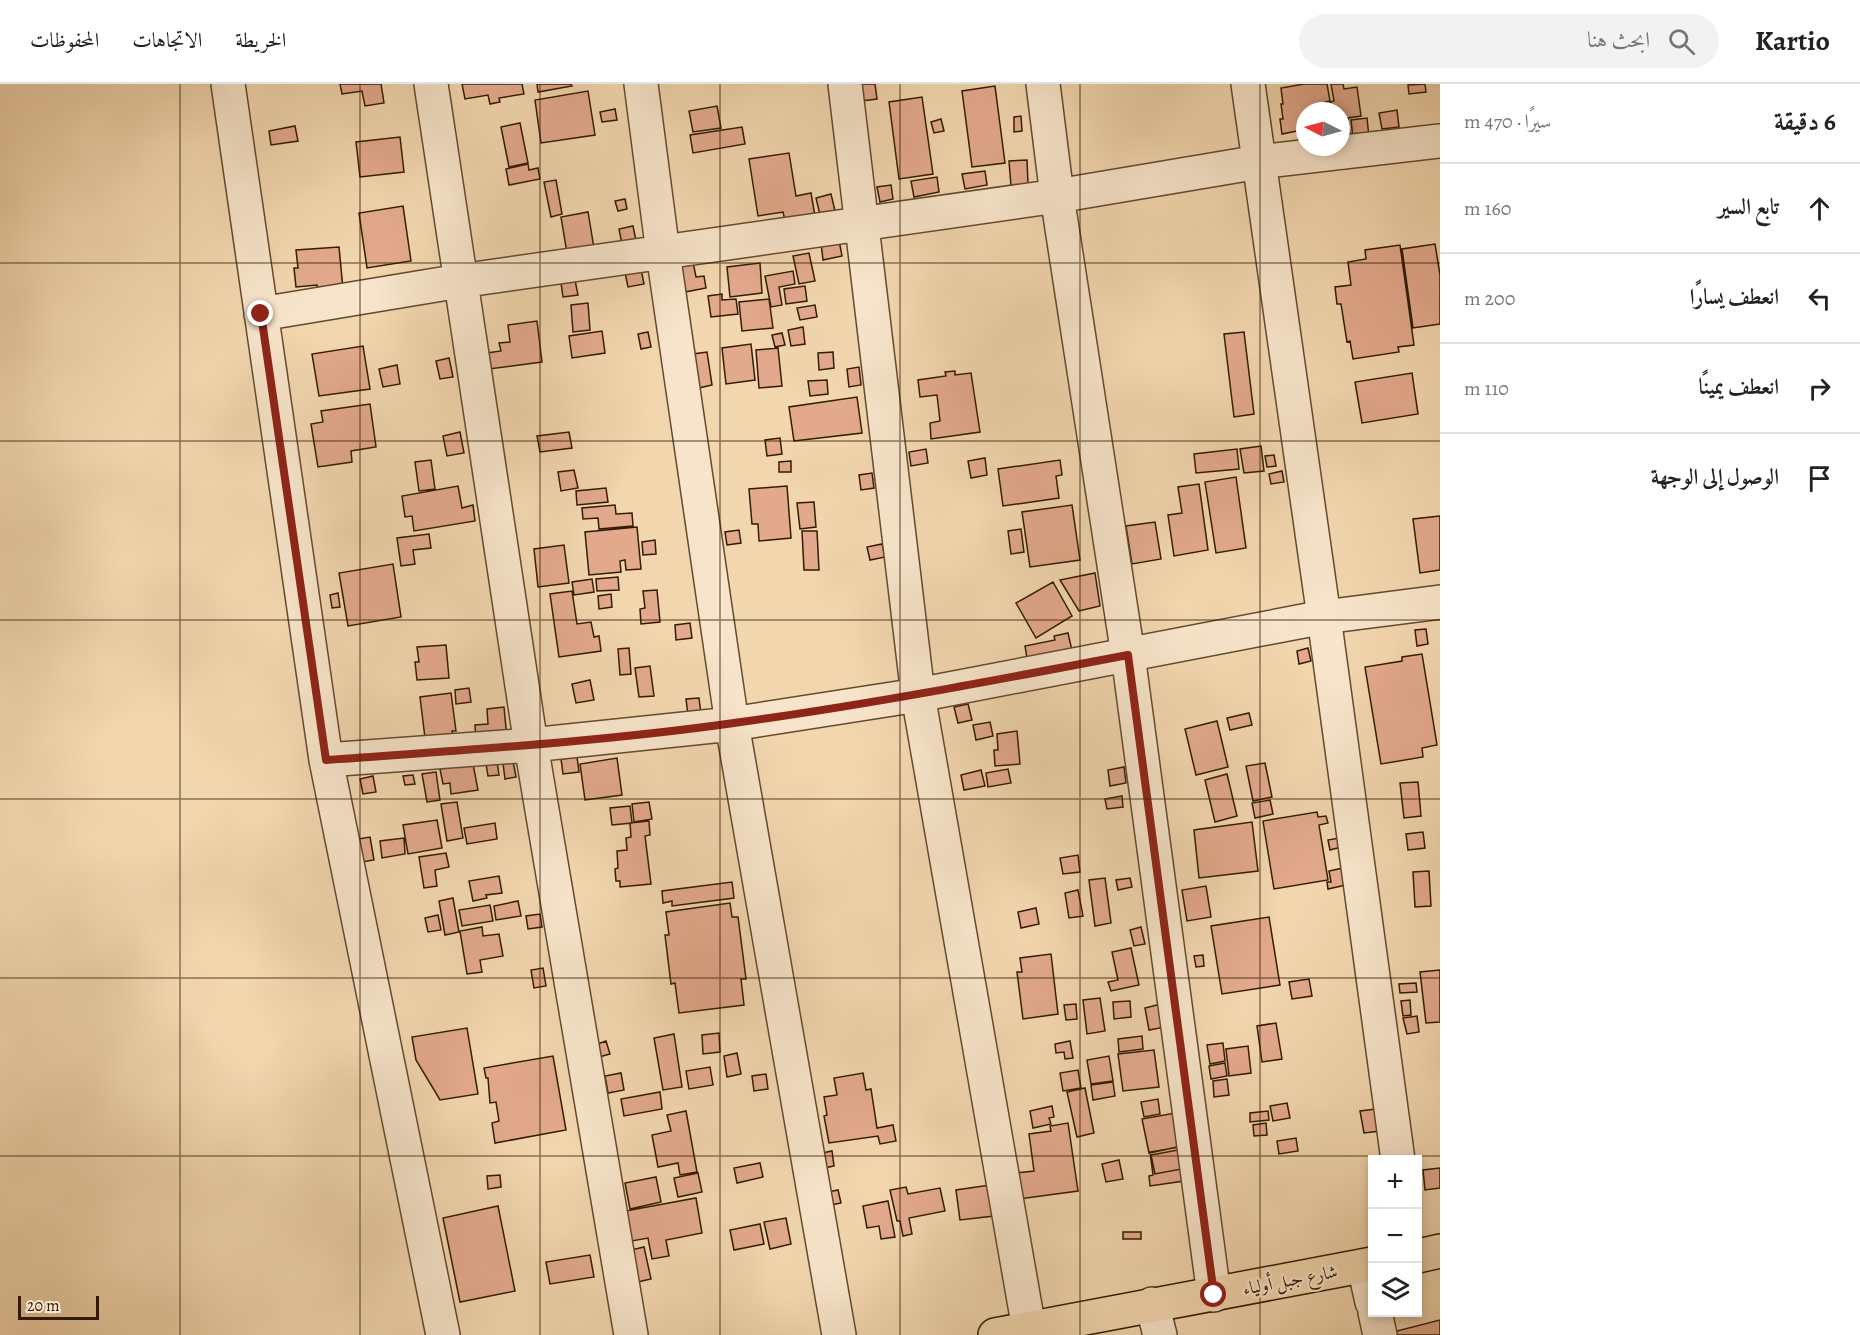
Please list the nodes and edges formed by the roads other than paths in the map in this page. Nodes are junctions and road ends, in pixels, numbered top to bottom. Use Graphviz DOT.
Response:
graph roads {
  1 [pos="228,84"];
  2 [pos="431,84"];
  3 [pos="641,84"];
  4 [pos="846,84"];
  5 [pos="1043,84"];
  6 [pos="1248,84"];
  7 [pos="1440,141"];
  8 [pos="1259,162"];
  9 [pos="1057,196"];
  10 [pos="862,225"];
  11 [pos="663,253"];
  12 [pos="460,281"];
  13 [pos="261,314"];
  14 [pos="1440,602"];
  15 [pos="1324,617"];
  16 [pos="1128,655"];
  17 [pos="918,695"];
  18 [pos="732,724"];
  19 [pos="531,745"];
  20 [pos="326,760"];
  21 [pos="1397,1155"];
  22 [pos="1440,1251"];
  23 [pos="1422,1255"];
  24 [pos="1368,1265"];
  25 [pos="1214,1295"];
  26 [pos="1376,1317"];
  27 [pos="1156,1320"];
  28 [pos="1029,1329"];
  29 [pos="443,1335"];
  30 [pos="632,1335"];
  31 [pos="839,1335"];
  32 [pos="995,1335"];
  33 [pos="1380,1335"];
  1 -- 13 [label="street"];
  2 -- 12 [label="street"];
  3 -- 11 [label="street"];
  4 -- 10 [label="street"];
  5 -- 9 [label="street"];
  6 -- 8 [label="street"];
  7 -- 8 [label="street"];
  8 -- 9 [label="street"];
  8 -- 15 [label="street"];
  9 -- 10 [label="street"];
  9 -- 16 [label="street"];
  10 -- 11 [label="street"];
  10 -- 17 [label="street"];
  11 -- 12 [label="street"];
  11 -- 18 [label="street"];
  12 -- 13 [label="street"];
  12 -- 19 [label="street"];
  13 -- 20 [label="street"];
  14 -- 15 [label="street"];
  15 -- 16 [label="street"];
  15 -- 21 [label="street"];
  16 -- 17 [label="street"];
  16 -- 25 [label="street"];
  17 -- 18 [label="street"];
  17 -- 28 [label="street"];
  18 -- 19 [label="street"];
  18 -- 31 [label="street"];
  19 -- 20 [label="street"];
  19 -- 30 [label="street"];
  20 -- 29 [label="street"];
  22 -- 23 [label="highway"];
  24 -- 25 [label="highway, شارع جبل أولياء"];
  25 -- 27 [label="highway, شارع جبل أولياء"];
  26 -- 33 [label="street"];
  27 -- 28 [label="highway, شارع جبل أولياء"];
  28 -- 32 [label="highway, شارع جبل أولياء"];
}
